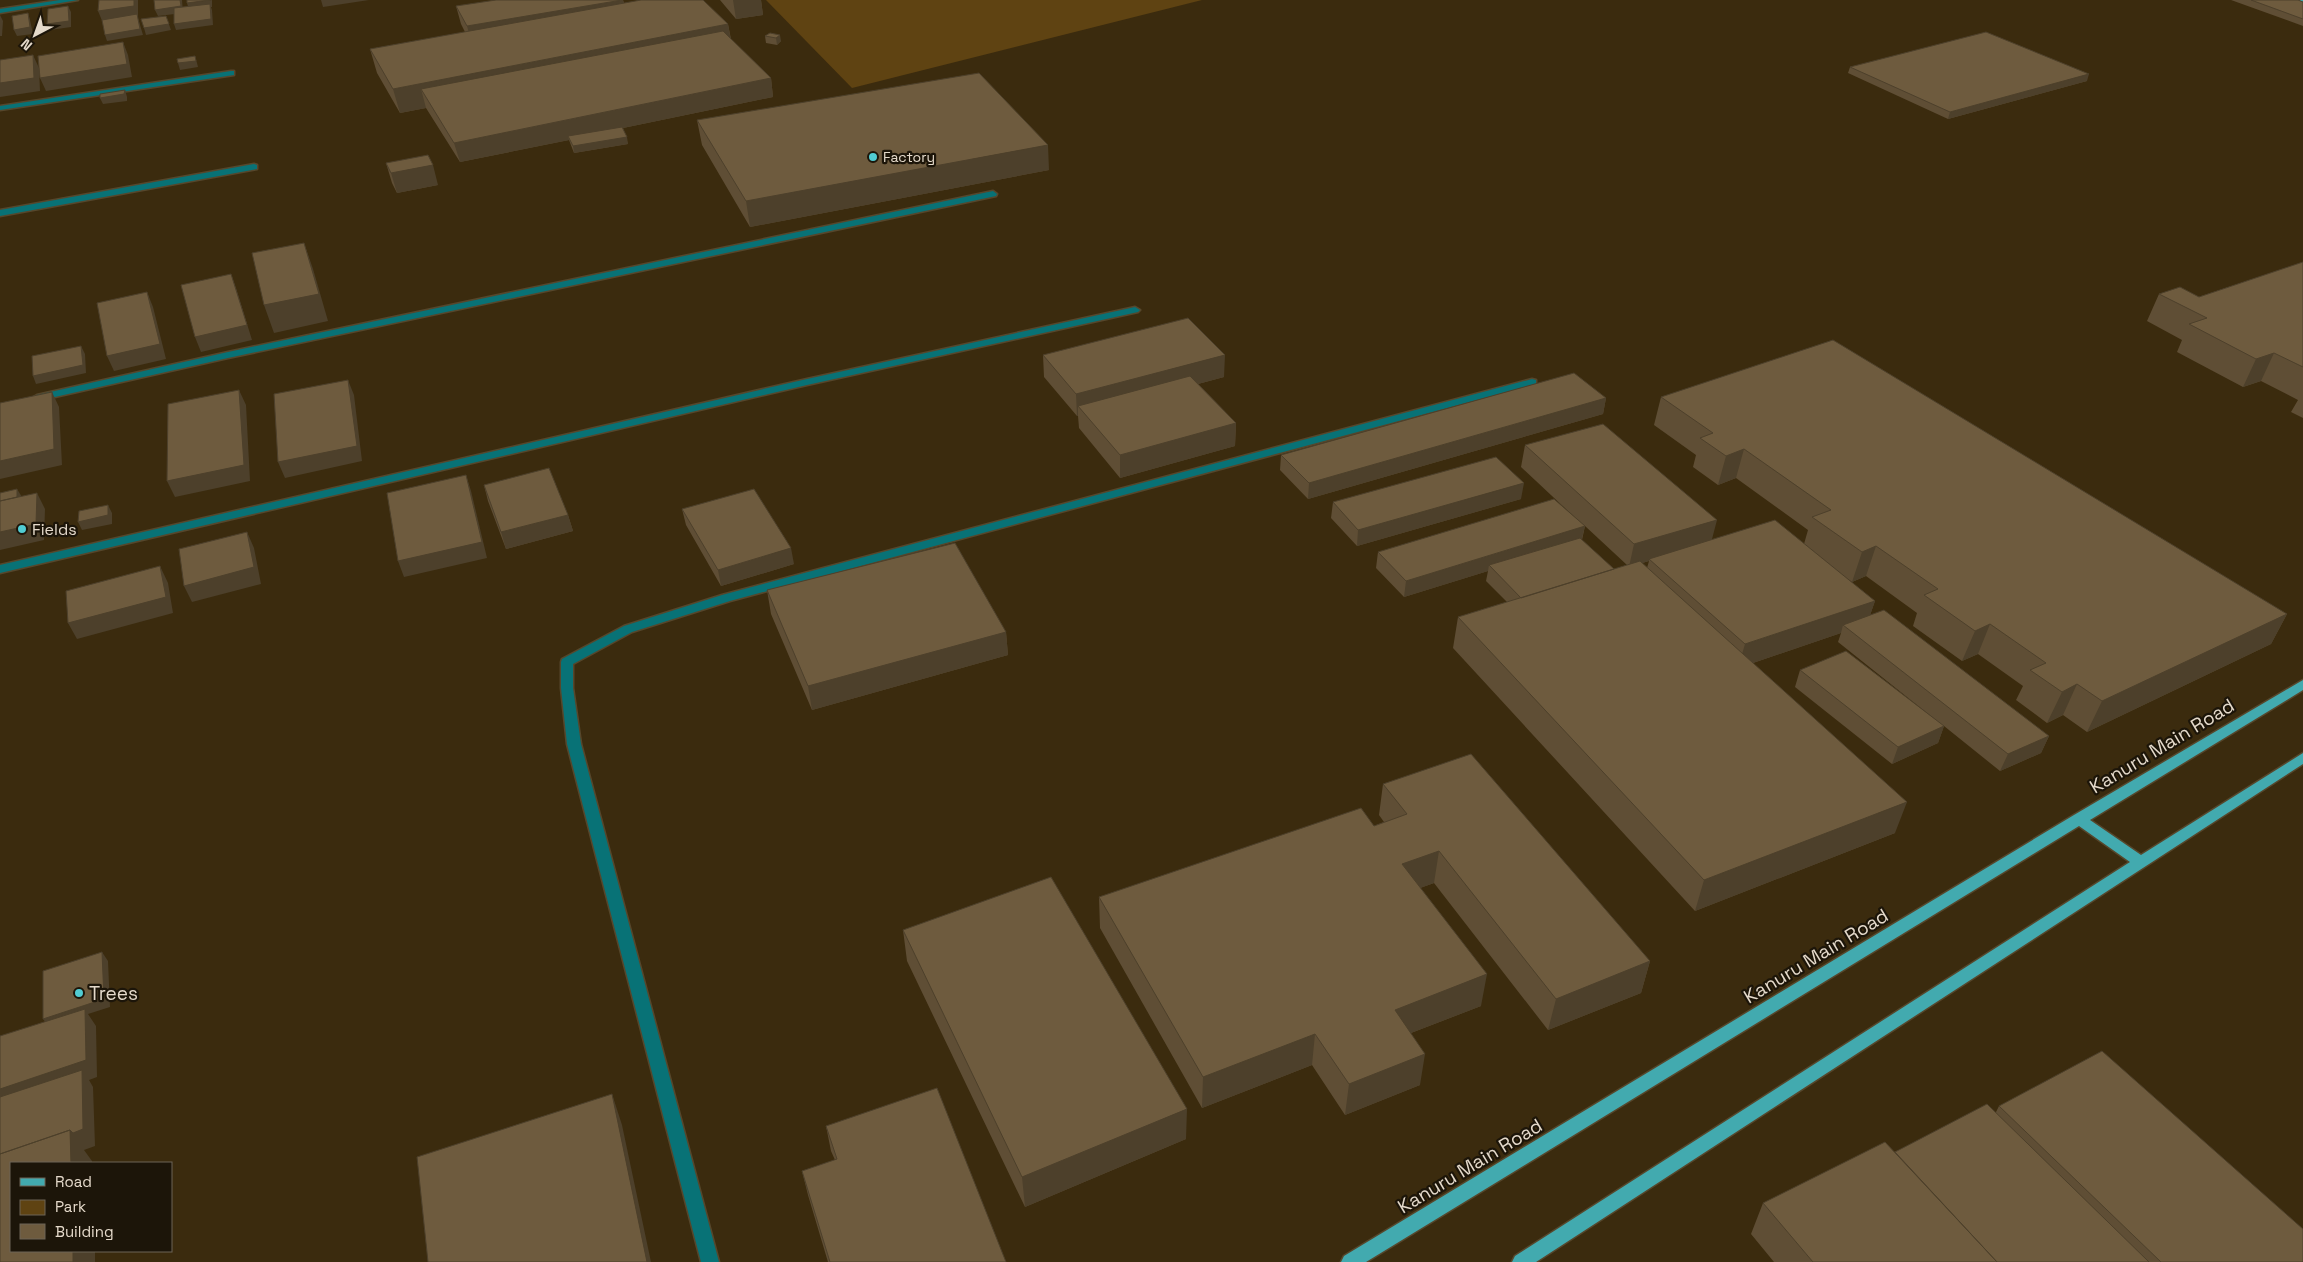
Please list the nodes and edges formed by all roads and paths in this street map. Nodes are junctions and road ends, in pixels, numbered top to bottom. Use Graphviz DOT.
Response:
graph roads {
  1 [pos="74,0"];
  2 [pos="0,11"];
  3 [pos="232,73"];
  4 [pos="0,108"];
  5 [pos="254,167"];
  6 [pos="993,194"];
  7 [pos="0,213"];
  8 [pos="1135,310"];
  9 [pos="1532,382"];
  10 [pos="28,400"];
  11 [pos="0,569"];
  12 [pos="2303,684"];
  13 [pos="2303,758"];
  14 [pos="2079,819"];
  15 [pos="2141,863"];
  16 [pos="710,1262"];
  17 [pos="1350,1262"];
  18 [pos="1521,1262"];
  1 -- 2 [label="street"];
  3 -- 4 [label="street"];
  5 -- 7 [label="street"];
  6 -- 10 [label="street"];
  8 -- 11 [label="street"];
  9 -- 16 [label="street"];
  12 -- 14 [label="main road, Kanuru Main Road"];
  13 -- 15 [label="main road"];
  14 -- 15 [label="main road"];
  14 -- 17 [label="main road, Kanuru Main Road"];
  15 -- 18 [label="main road"];
}
